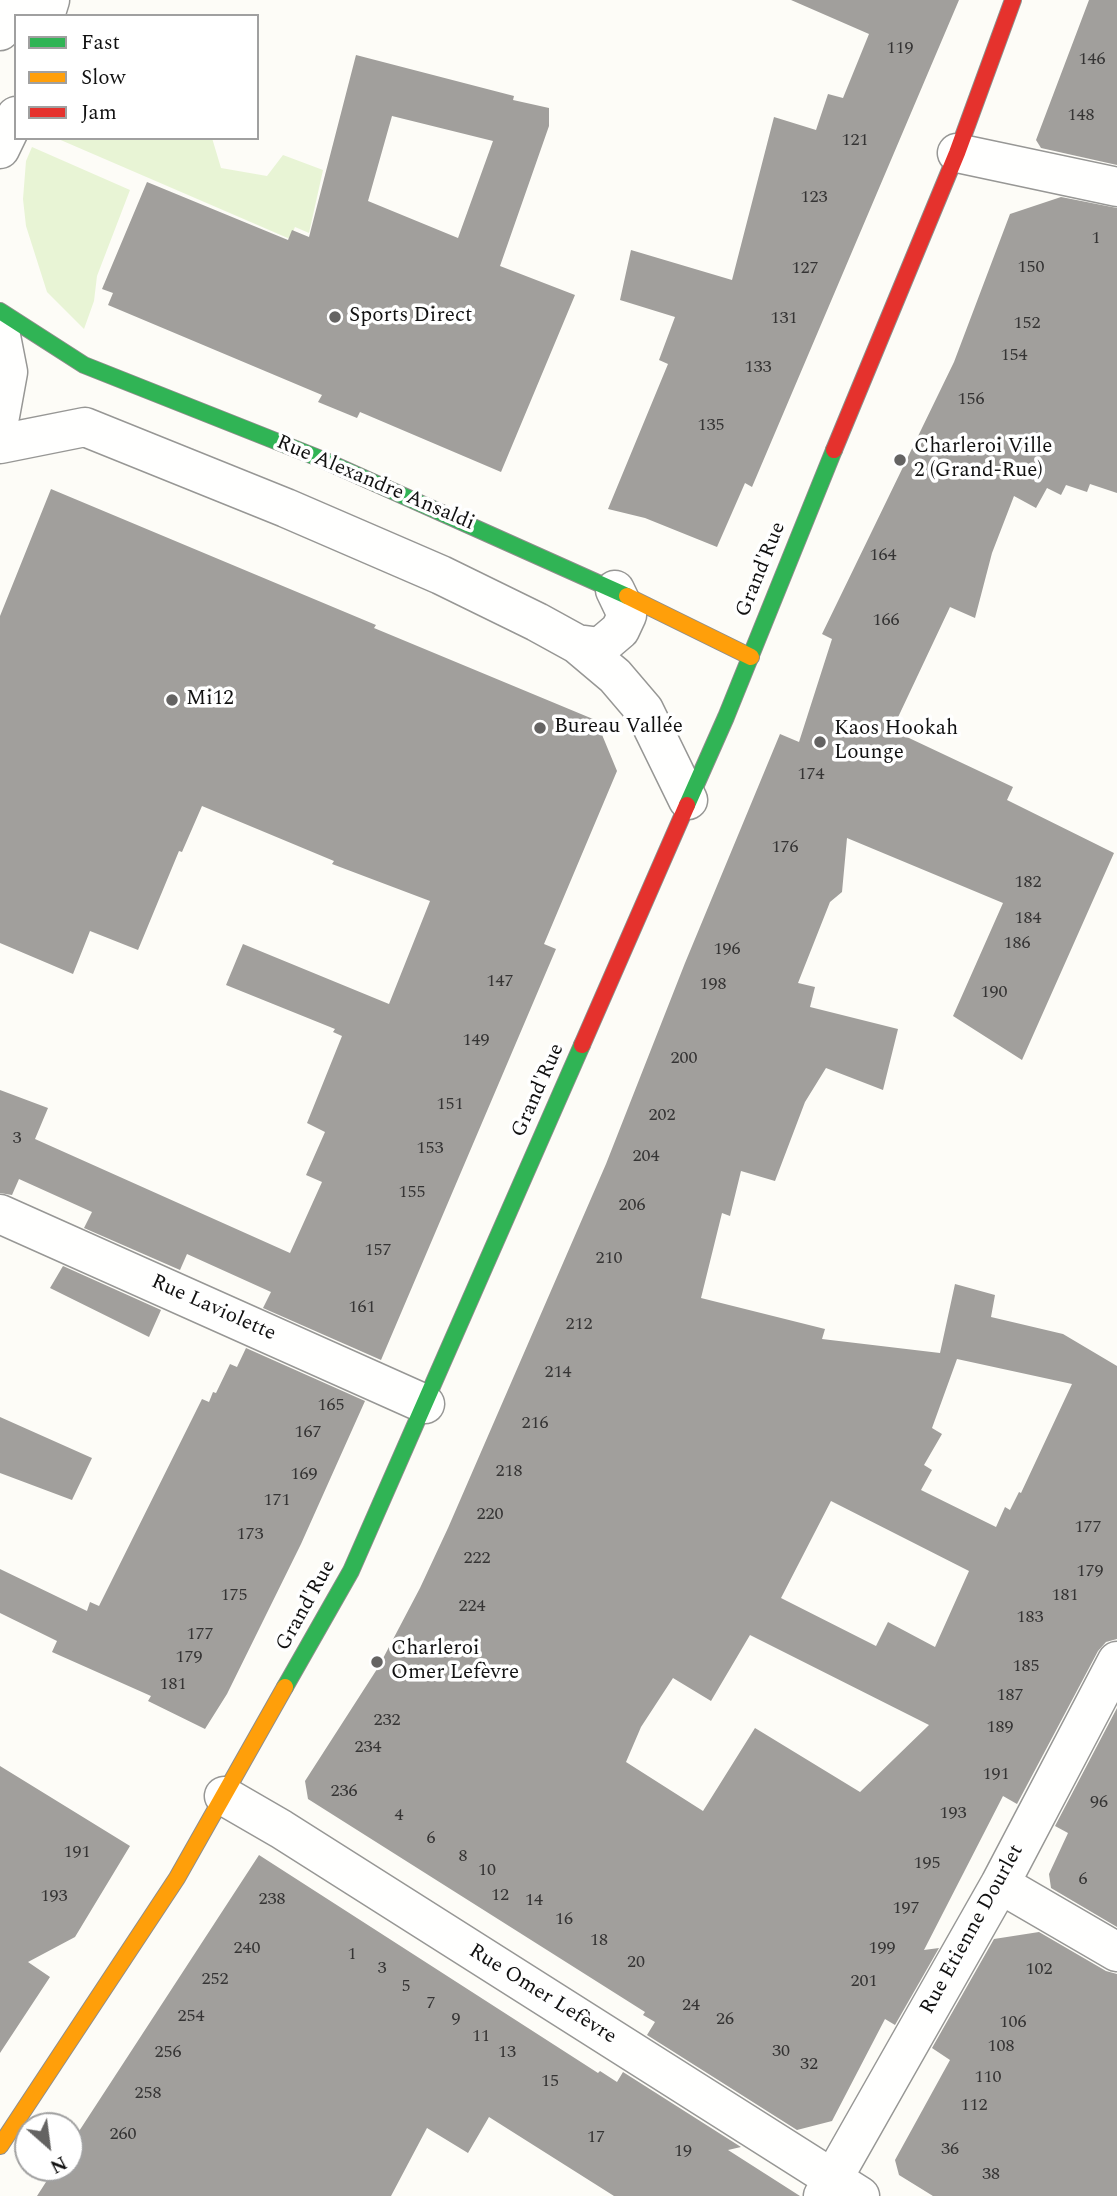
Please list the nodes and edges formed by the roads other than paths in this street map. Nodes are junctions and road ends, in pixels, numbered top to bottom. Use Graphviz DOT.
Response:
graph roads {
  1 [pos="13,0"];
  2 [pos="1013,0"];
  3 [pos="0,31"];
  4 [pos="14,120"];
  5 [pos="0,149"];
  6 [pos="957,153"];
  7 [pos="1117,187"];
  8 [pos="0,311"];
  9 [pos="0,331"];
  10 [pos="0,416"];
  11 [pos="0,444"];
  12 [pos="615,590"];
  13 [pos="577,644"];
  14 [pos="751,657"];
  15 [pos="688,800"];
  16 [pos="0,1214"];
  17 [pos="425,1404"];
  18 [pos="1117,1661"];
  19 [pos="223,1796"];
  20 [pos="1000,1884"];
  21 [pos="1117,1952"];
  22 [pos="0,2146"];
  23 [pos="838,2190"];
  1 -- 3 [label="street"];
  2 -- 6 [label="main road, Grand'Rue"];
  4 -- 5 [label="street"];
  6 -- 7 [label="street"];
  6 -- 14 [label="main road, Grand'Rue"];
  8 -- 12 [label="main road, Rue Alexandre Ansaldi"];
  9 -- 10 [label="street"];
  11 -- 13 [label="street"];
  12 -- 13 [label="street"];
  12 -- 14 [label="main road, Rue Alexandre Ansaldi"];
  13 -- 15 [label="street"];
  14 -- 15 [label="main road, Grand'Rue"];
  15 -- 17 [label="main road, Grand'Rue"];
  16 -- 17 [label="street, Rue Laviolette"];
  17 -- 19 [label="main road, Grand'Rue"];
  18 -- 20 [label="street, Rue Etienne Dourlet"];
  19 -- 22 [label="main road, Grand'Rue"];
  19 -- 23 [label="street, Rue Omer Lefèvre"];
  20 -- 21 [label="street"];
  20 -- 23 [label="street, Rue Etienne Dourlet"];
}
